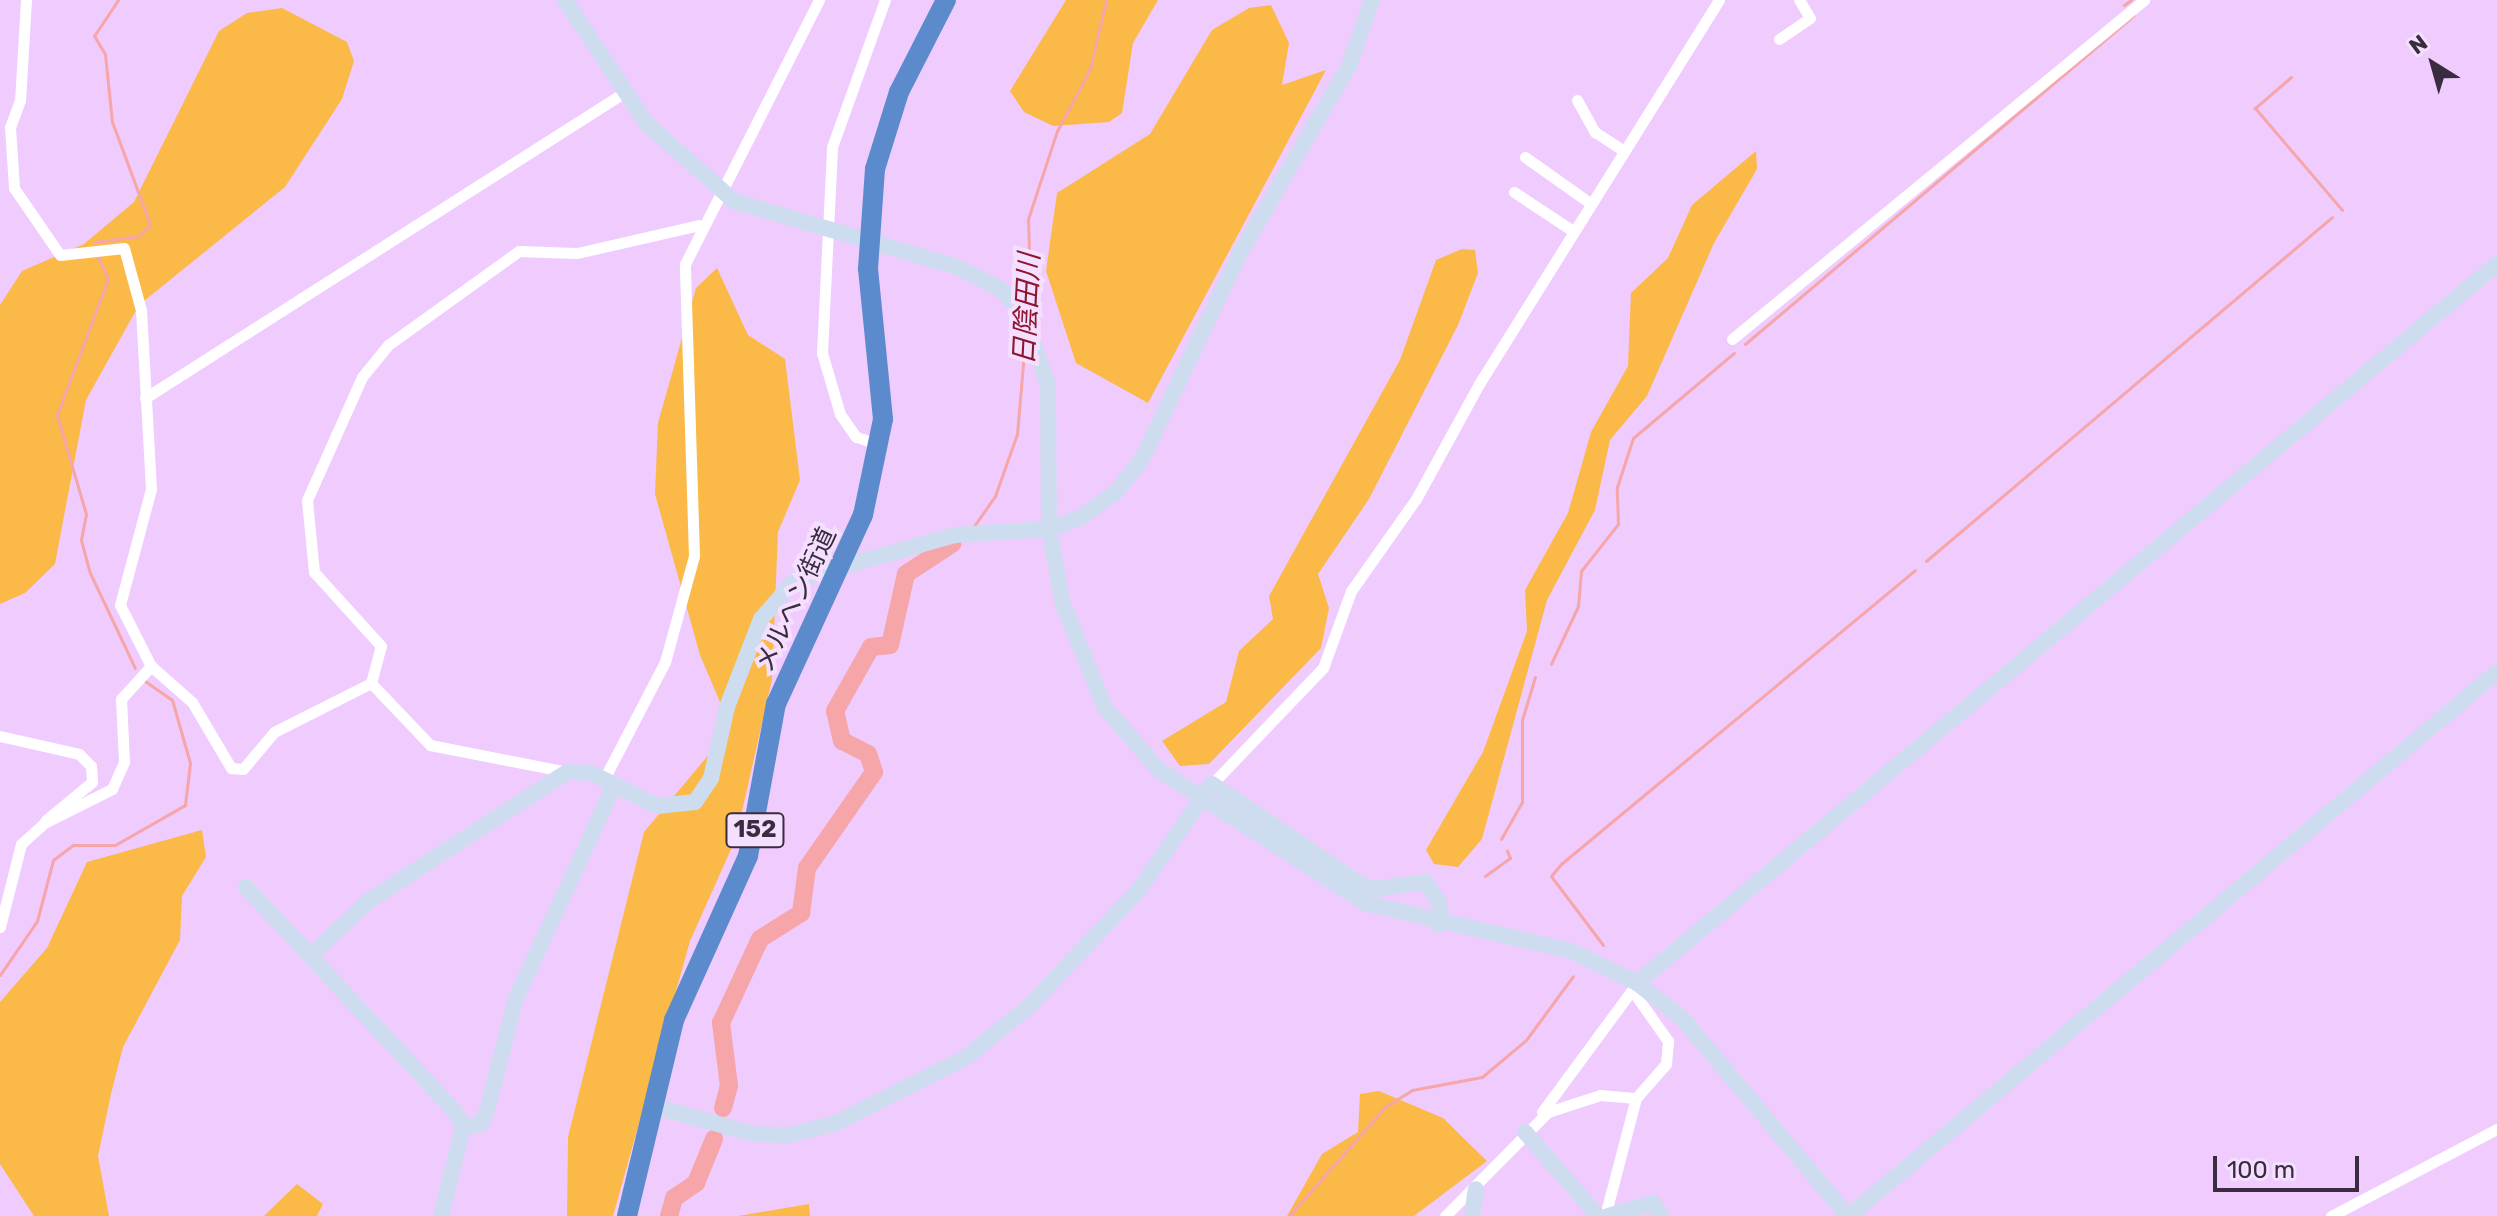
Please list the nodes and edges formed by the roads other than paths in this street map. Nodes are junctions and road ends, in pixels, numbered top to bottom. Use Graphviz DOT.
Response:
graph roads {
  1 [pos="26,0"];
  2 [pos="565,0"];
  3 [pos="819,0"];
  4 [pos="885,0"];
  5 [pos="946,0"];
  6 [pos="1372,0"];
  7 [pos="1719,0"];
  8 [pos="1799,0"];
  9 [pos="2144,0"];
  10 [pos="1779,39"];
  11 [pos="625,92"];
  12 [pos="1577,100"];
  13 [pos="1624,151"];
  14 [pos="1525,157"];
  15 [pos="1514,192"];
  16 [pos="1590,203"];
  17 [pos="699,225"];
  18 [pos="1573,231"];
  19 [pos="829,232"];
  20 [pos="2497,264"];
  21 [pos="1732,339"];
  22 [pos="145,398"];
  23 [pos="878,444"];
  24 [pos="1049,529"];
  25 [pos="841,569"];
  26 [pos="151,666"];
  27 [pos="2497,672"];
  28 [pos="371,683"];
  29 [pos="0,736"];
  30 [pos="567,772"];
  31 [pos="608,784"];
  32 [pos="1208,785"];
  33 [pos="44,823"];
  34 [pos="246,887"];
  35 [pos="1438,925"];
  36 [pos="0,927"];
  37 [pos="310,956"];
  38 [pos="1634,986"];
  39 [pos="1636,1098"];
  40 [pos="654,1106"];
  41 [pos="463,1127"];
  42 [pos="2497,1129"];
  43 [pos="1525,1132"];
  44 [pos="1476,1189"];
  45 [pos="441,1216"];
  46 [pos="627,1216"];
  47 [pos="1445,1216"];
  48 [pos="1472,1216"];
  49 [pos="1598,1216"];
  50 [pos="1607,1216"];
  51 [pos="1661,1216"];
  52 [pos="1848,1216"];
  53 [pos="2331,1216"];
  1 -- 22 [label="street"];
  2 -- 11 [label="street"];
  3 -- 17 [label="street"];
  4 -- 19 [label="street"];
  5 -- 23 [label="highway, メルヘン街道 / 152"];
  6 -- 24 [label="street"];
  7 -- 13 [label="street"];
  8 -- 10 [label="street"];
  9 -- 21 [label="street"];
  11 -- 19 [label="street"];
  11 -- 22 [label="street"];
  12 -- 13 [label="street"];
  13 -- 16 [label="street"];
  14 -- 16 [label="street"];
  15 -- 18 [label="street"];
  16 -- 18 [label="street"];
  17 -- 28 [label="street"];
  17 -- 31 [label="street"];
  18 -- 32 [label="street"];
  19 -- 23 [label="street"];
  19 -- 24 [label="street"];
  20 -- 38 [label="street"];
  22 -- 26 [label="street"];
  23 -- 25 [label="highway, メルヘン街道 / 152"];
  24 -- 25 [label="street"];
  24 -- 35 [label="street"];
  25 -- 31 [label="street"];
  25 -- 40 [label="highway, メルヘン街道 / 152"];
  26 -- 28 [label="street"];
  26 -- 33 [label="street"];
  27 -- 52 [label="street"];
  28 -- 30 [label="street"];
  29 -- 33 [label="street"];
  30 -- 31 [label="street"];
  30 -- 37 [label="street"];
  31 -- 41 [label="street"];
  32 -- 35 [label="street"];
  32 -- 40 [label="street"];
  33 -- 36 [label="street"];
  34 -- 37 [label="street"];
  35 -- 38 [label="street"];
  37 -- 41 [label="street"];
  38 -- 39 [label="street"];
  38 -- 43 [label="street"];
  38 -- 52 [label="street"];
  39 -- 43 [label="street"];
  39 -- 50 [label="street"];
  40 -- 46 [label="highway, メルヘン街道 / 152"];
  41 -- 45 [label="street"];
  42 -- 53 [label="street"];
  43 -- 44 [label="street"];
  43 -- 49 [label="street"];
  44 -- 47 [label="street"];
  44 -- 48 [label="street"];
  50 -- 51 [label="street"];
}
